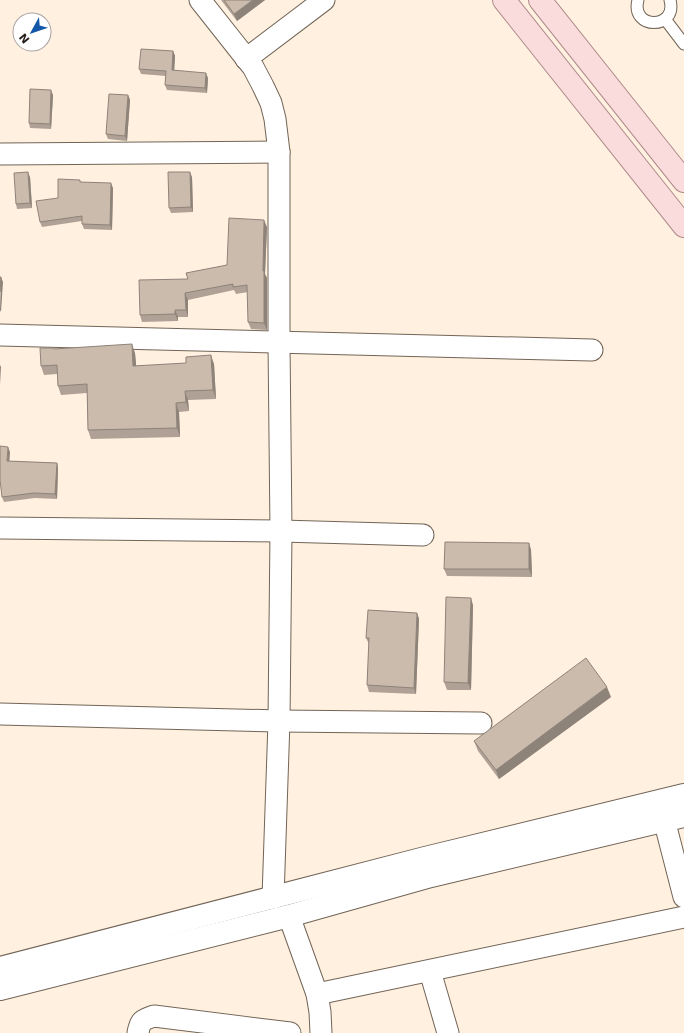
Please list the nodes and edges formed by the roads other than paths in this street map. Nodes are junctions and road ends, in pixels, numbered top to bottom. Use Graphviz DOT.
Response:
graph roads {
  1 [pos="200,0"];
  2 [pos="324,0"];
  3 [pos="504,0"];
  4 [pos="540,0"];
  5 [pos="638,0"];
  6 [pos="670,0"];
  7 [pos="665,19"];
  8 [pos="684,44"];
  9 [pos="246,59"];
  10 [pos="279,152"];
  11 [pos="0,154"];
  12 [pos="684,180"];
  13 [pos="684,226"];
  14 [pos="0,335"];
  15 [pos="279,342"];
  16 [pos="592,350"];
  17 [pos="0,528"];
  18 [pos="281,531"];
  19 [pos="423,535"];
  20 [pos="0,714"];
  21 [pos="279,721"];
  22 [pos="481,723"];
  23 [pos="684,795"];
  24 [pos="669,812"];
  25 [pos="684,897"];
  26 [pos="273,898"];
  27 [pos="289,916"];
  28 [pos="684,917"];
  29 [pos="0,968"];
  30 [pos="430,971"];
  31 [pos="0,989"];
  32 [pos="317,994"];
  33 [pos="138,1033"];
  34 [pos="290,1033"];
  35 [pos="321,1033"];
  36 [pos="448,1033"];
  1 -- 9 [label="street"];
  2 -- 9 [label="street"];
  3 -- 13 [label="main road"];
  4 -- 12 [label="main road"];
  5 -- 7 [label="lane"];
  6 -- 7 [label="lane"];
  7 -- 8 [label="lane"];
  9 -- 10 [label="street"];
  10 -- 11 [label="street"];
  10 -- 15 [label="street"];
  14 -- 15 [label="street"];
  15 -- 16 [label="street"];
  15 -- 18 [label="street"];
  17 -- 18 [label="street"];
  18 -- 19 [label="street"];
  18 -- 21 [label="street"];
  20 -- 21 [label="street"];
  21 -- 22 [label="street"];
  21 -- 26 [label="street"];
  23 -- 24 [label="street"];
  24 -- 25 [label="street"];
  24 -- 26 [label="street"];
  24 -- 27 [label="street"];
  26 -- 29 [label="street"];
  27 -- 31 [label="street"];
  27 -- 32 [label="street"];
  28 -- 30 [label="street"];
  30 -- 32 [label="street"];
  30 -- 36 [label="street"];
  32 -- 35 [label="street"];
  33 -- 34 [label="street"];
}
